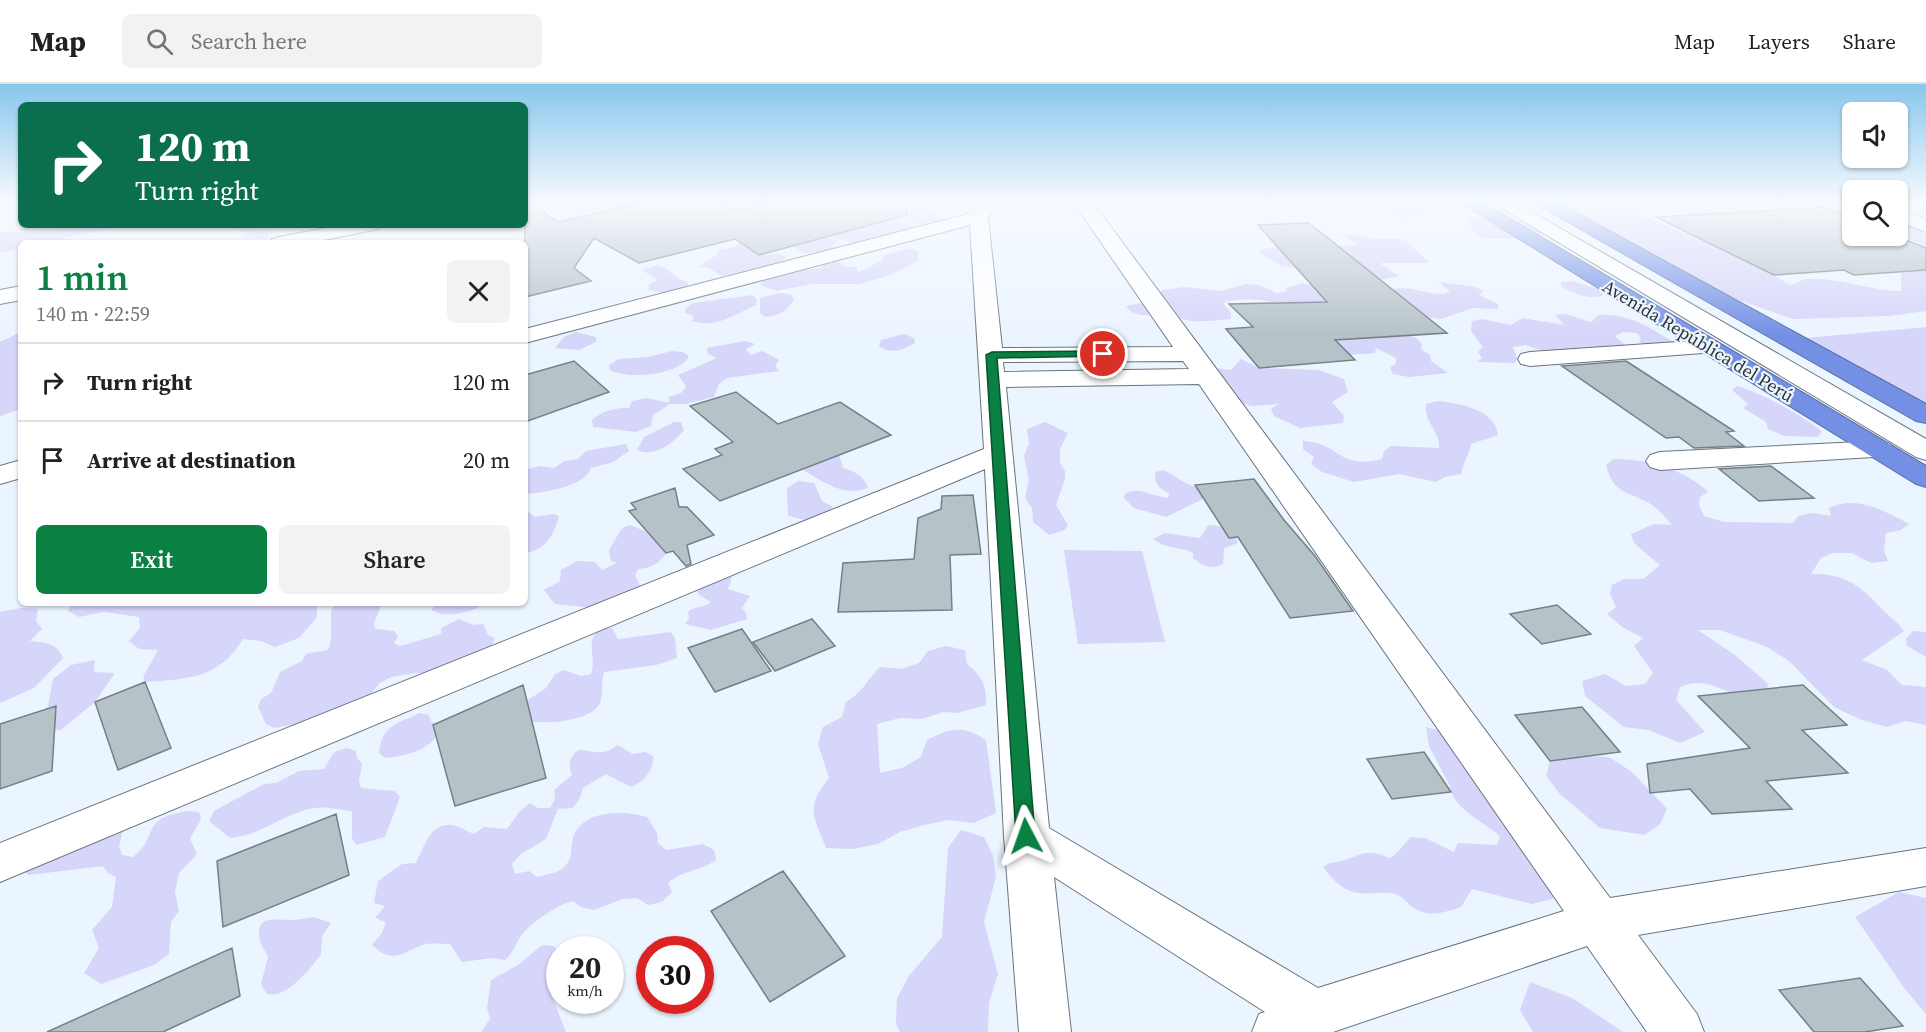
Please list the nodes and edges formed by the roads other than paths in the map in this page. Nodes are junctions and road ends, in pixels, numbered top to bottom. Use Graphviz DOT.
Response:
graph roads {
  1 [pos="848,247"];
  2 [pos="985,247"];
  3 [pos="1115,247"];
  4 [pos="1543,247"];
  5 [pos="1578,247"];
  6 [pos="1624,247"];
  7 [pos="18,294"];
  8 [pos="0,297"];
  9 [pos="528,335"];
  10 [pos="1707,347"];
  11 [pos="1530,359"];
  12 [pos="1201,365"];
  13 [pos="992,367"];
  14 [pos="1926,415"];
  15 [pos="1880,450"];
  16 [pos="1926,451"];
  17 [pos="1000,452"];
  18 [pos="1660,461"];
  19 [pos="18,470"];
  20 [pos="0,475"];
  21 [pos="1926,478"];
  22 [pos="1026,836"];
  23 [pos="0,862"];
  24 [pos="1926,867"];
  25 [pos="1599,921"];
  26 [pos="1296,1023"];
  27 [pos="1045,1032"];
  28 [pos="1678,1032"];
  1 -- 9 [label="street"];
  2 -- 13 [label="street"];
  3 -- 12 [label="street"];
  4 -- 10 [label="highway, Avenida República del Perú"];
  5 -- 16 [label="street"];
  6 -- 14 [label="highway, Avenida República del Perú"];
  7 -- 8 [label="street"];
  10 -- 11 [label="street"];
  10 -- 15 [label="highway, Avenida República del Perú"];
  12 -- 13 [label="street"];
  12 -- 25 [label="street"];
  13 -- 17 [label="street"];
  15 -- 18 [label="street"];
  15 -- 21 [label="highway, Avenida República del Perú"];
  17 -- 22 [label="street"];
  17 -- 23 [label="street"];
  19 -- 20 [label="street"];
  22 -- 26 [label="street"];
  22 -- 27 [label="street"];
  24 -- 25 [label="street"];
  25 -- 26 [label="street"];
  25 -- 28 [label="street"];
}
